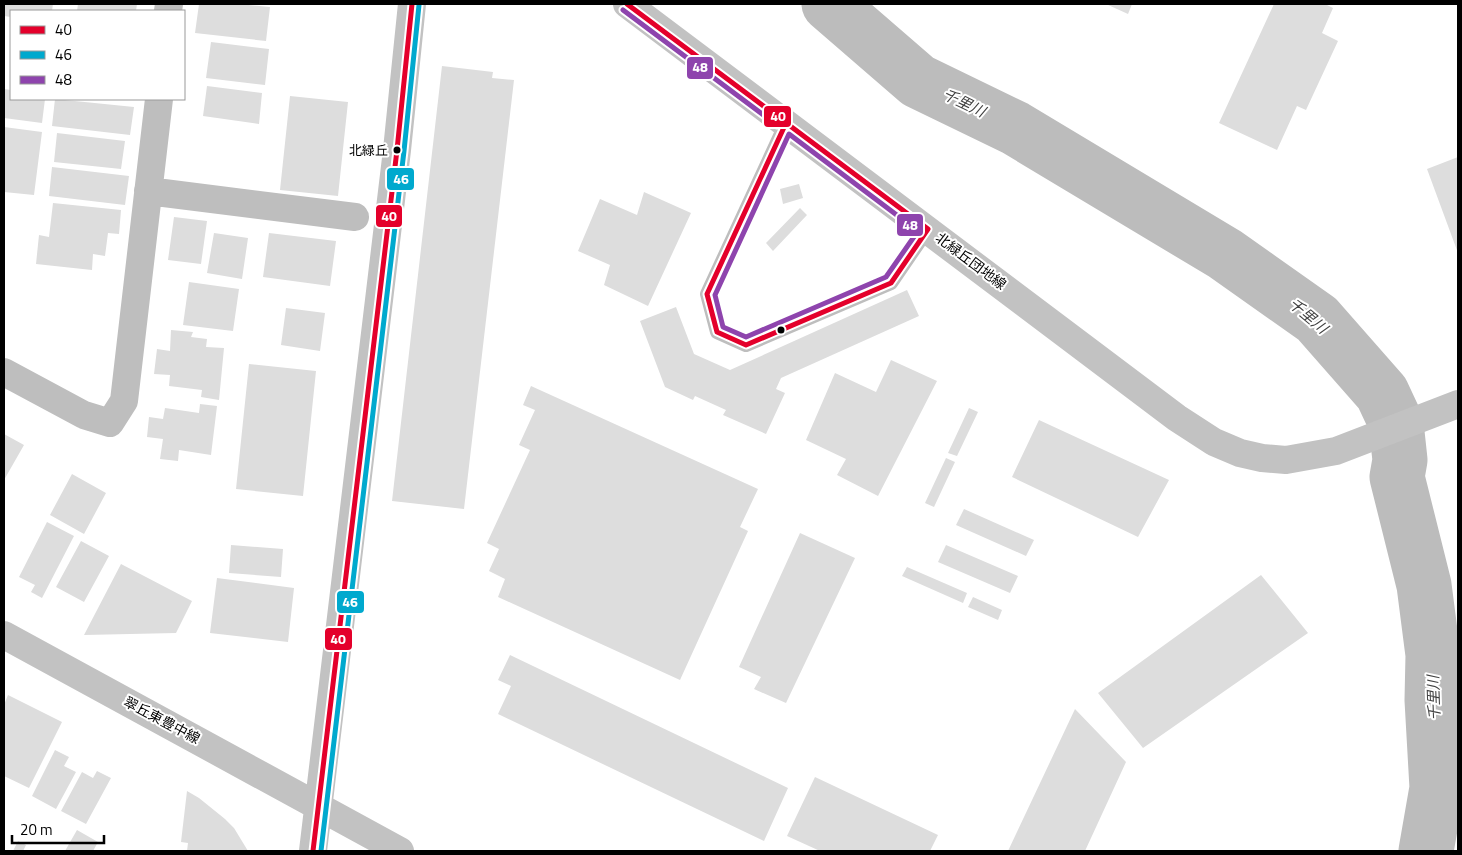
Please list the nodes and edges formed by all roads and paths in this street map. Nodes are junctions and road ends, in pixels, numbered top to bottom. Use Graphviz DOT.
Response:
graph roads {
  1 [pos="412,4"];
  2 [pos="627,4"];
  3 [pos="159,100"];
  4 [pos="786,123"];
  5 [pos="148,191"];
  6 [pos="355,217"];
  7 [pos="928,229"];
  8 [pos="4,372"];
  9 [pos="1458,404"];
  10 [pos="4,635"];
  11 [pos="318,808"];
  12 [pos="313,851"];
  13 [pos="400,851"];
  1 -- 11 [label="street"];
  2 -- 4 [label="street, 北緑丘団地線"];
  3 -- 5 [label="street"];
  4 -- 7 [label="street, 北緑丘団地線"];
  4 -- 7 [label="lane"];
  5 -- 6 [label="street"];
  5 -- 8 [label="street"];
  7 -- 9 [label="street, 北緑丘団地線"];
  10 -- 11 [label="street, 翠丘東豊中線"];
  11 -- 12 [label="street"];
  11 -- 13 [label="street"];
}
